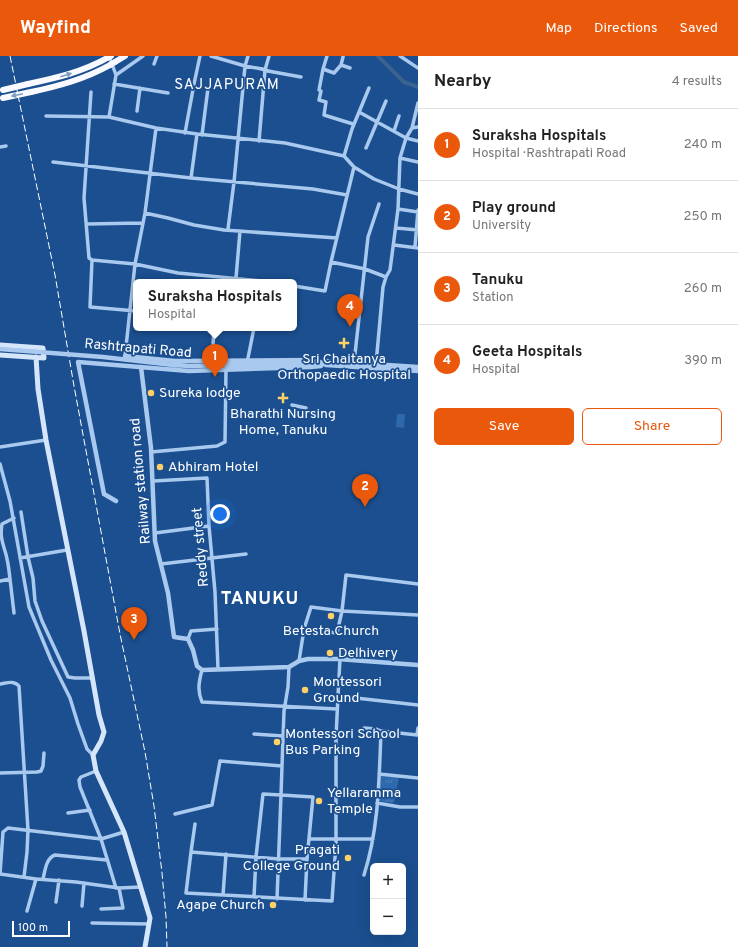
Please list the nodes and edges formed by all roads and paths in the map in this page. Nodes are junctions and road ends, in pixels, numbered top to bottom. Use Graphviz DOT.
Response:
graph roads {
  1 [pos="110,56"];
  2 [pos="125,56"];
  3 [pos="143,56"];
  4 [pos="156,56"];
  5 [pos="200,56"];
  6 [pos="213,56"];
  7 [pos="248,56"];
  8 [pos="269,56"];
  9 [pos="328,56"];
  10 [pos="400,56"];
  11 [pos="343,57"];
  12 [pos="154,64"];
  13 [pos="341,65"];
  14 [pos="245,66"];
  15 [pos="418,67"];
  16 [pos="350,68"];
  17 [pos="323,69"];
  18 [pos="116,75"];
  19 [pos="301,77"];
  20 [pos="114,84"];
  21 [pos="140,88"];
  22 [pos="208,88"];
  23 [pos="369,88"];
  24 [pos="1,90"];
  25 [pos="91,92"];
  26 [pos="168,93"];
  27 [pos="2,99"];
  28 [pos="386,101"];
  29 [pos="418,104"];
  30 [pos="137,111"];
  31 [pos="359,112"];
  32 [pos="46,116"];
  33 [pos="90,116"];
  34 [pos="400,116"];
  35 [pos="109,118"];
  36 [pos="377,122"];
  37 [pos="353,124"];
  38 [pos="418,127"];
  39 [pos="156,128"];
  40 [pos="412,128"];
  41 [pos="394,131"];
  42 [pos="185,133"];
  43 [pos="197,134"];
  44 [pos="202,135"];
  45 [pos="406,138"];
  46 [pos="239,139"];
  47 [pos="259,141"];
  48 [pos="418,141"];
  49 [pos="6,146"];
  50 [pos="0,148"];
  51 [pos="366,148"];
  52 [pos="344,156"];
  53 [pos="400,158"];
  54 [pos="53,162"];
  55 [pos="418,162"];
  56 [pos="86,165"];
  57 [pos="354,167"];
  58 [pos="150,174"];
  59 [pos="191,178"];
  60 [pos="234,182"];
  61 [pos="400,189"];
  62 [pos="418,194"];
  63 [pos="347,195"];
  64 [pos="379,204"];
  65 [pos="398,209"];
  66 [pos="418,212"];
  67 [pos="145,214"];
  68 [pos="142,223"];
  69 [pos="86,224"];
  70 [pos="396,228"];
  71 [pos="228,229"];
  72 [pos="417,230"];
  73 [pos="240,231"];
  74 [pos="337,238"];
  75 [pos="394,246"];
  76 [pos="416,247"];
  77 [pos="92,260"];
  78 [pos="331,262"];
  79 [pos="135,264"];
  80 [pos="365,269"];
  81 [pos="219,277"];
  82 [pos="386,277"];
  83 [pos="236,278"];
  84 [pos="134,279"];
  85 [pos="242,279"];
  86 [pos="297,286"];
  87 [pos="133,287"];
  88 [pos="131,310"];
  89 [pos="214,331"];
  90 [pos="253,331"];
  91 [pos="0,345"];
  92 [pos="0,349"];
  93 [pos="0,354"];
  94 [pos="125,356"];
  95 [pos="36,357"];
  96 [pos="212,362"];
  97 [pos="248,362"];
  98 [pos="322,363"];
  99 [pos="354,363"];
  100 [pos="376,364"];
  101 [pos="141,367"];
  102 [pos="418,367"];
  103 [pos="226,369"];
  104 [pos="418,371"];
  105 [pos="292,405"];
  106 [pos="306,408"];
  107 [pos="46,440"];
  108 [pos="0,446"];
  109 [pos="151,452"];
  110 [pos="0,464"];
  111 [pos="153,481"];
  112 [pos="116,501"];
  113 [pos="21,512"];
  114 [pos="14,518"];
  115 [pos="209,526"];
  116 [pos="155,534"];
  117 [pos="0,542"];
  118 [pos="67,550"];
  119 [pos="246,554"];
  120 [pos="28,557"];
  121 [pos="20,558"];
  122 [pos="212,558"];
  123 [pos="161,564"];
  124 [pos="10,579"];
  125 [pos="0,580"];
  126 [pos="418,584"];
  127 [pos="342,611"];
  128 [pos="14,613"];
  129 [pos="418,615"];
  130 [pos="217,629"];
  131 [pos="304,629"];
  132 [pos="188,639"];
  133 [pos="340,659"];
  134 [pos="299,661"];
  135 [pos="418,665"];
  136 [pos="289,666"];
  137 [pos="218,669"];
  138 [pos="202,670"];
  139 [pos="93,678"];
  140 [pos="0,684"];
  141 [pos="338,696"];
  142 [pos="418,705"];
  143 [pos="285,707"];
  144 [pos="337,709"];
  145 [pos="364,728"];
  146 [pos="418,728"];
  147 [pos="381,731"];
  148 [pos="254,734"];
  149 [pos="418,735"];
  150 [pos="283,736"];
  151 [pos="44,753"];
  152 [pos="93,755"];
  153 [pos="282,766"];
  154 [pos="96,771"];
  155 [pos="24,772"];
  156 [pos="0,773"];
  157 [pos="379,774"];
  158 [pos="418,778"];
  159 [pos="281,795"];
  160 [pos="377,803"];
  161 [pos="418,807"];
  162 [pos="90,810"];
  163 [pos="68,813"];
  164 [pos="175,814"];
  165 [pos="195,824"];
  166 [pos="28,830"];
  167 [pos="124,832"];
  168 [pos="101,839"];
  169 [pos="309,839"];
  170 [pos="336,839"];
  171 [pos="373,839"];
  172 [pos="191,852"];
  173 [pos="226,854"];
  174 [pos="256,857"];
  175 [pos="279,859"];
  176 [pos="307,859"];
  177 [pos="107,860"];
  178 [pos="0,874"];
  179 [pos="364,875"];
  180 [pos="24,877"];
  181 [pos="36,879"];
  182 [pos="43,879"];
  183 [pos="60,880"];
  184 [pos="84,883"];
  185 [pos="141,887"];
  186 [pos="118,888"];
  187 [pos="223,895"];
  188 [pos="254,897"];
  189 [pos="277,899"];
  190 [pos="305,900"];
  191 [pos="56,902"];
  192 [pos="82,906"];
  193 [pos="101,909"];
  194 [pos="27,911"];
  195 [pos="92,923"];
  196 [pos="149,924"];
  197 [pos="145,947"];
  1 -- 18 [label="street"];
  24 -- 1 [label="highway, one-way, bridge"];
  2 -- 27 [label="highway, one-way, bridge"];
  3 -- 18 [label="street"];
  4 -- 12 [label="street"];
  5 -- 42 [label="street"];
  6 -- 14 [label="street"];
  7 -- 14 [label="street"];
  8 -- 47 [label="street"];
  9 -- 17 [label="street"];
  10 -- 15 [label="street"];
  11 -- 13 [label="street"];
  13 -- 16 [label="street"];
  13 -- 17 [label="street"];
  14 -- 19 [label="street, bridge"];
  14 -- 46 [label="street"];
  17 -- 37 [label="street"];
  18 -- 20 [label="street"];
  20 -- 21 [label="street"];
  20 -- 35 [label="street"];
  21 -- 26 [label="street"];
  21 -- 30 [label="street"];
  22 -- 44 [label="street"];
  23 -- 31 [label="street"];
  25 -- 33 [label="street"];
  28 -- 36 [label="street"];
  29 -- 40 [label="street"];
  31 -- 36 [label="street"];
  31 -- 37 [label="street"];
  32 -- 33 [label="street"];
  33 -- 35 [label="street"];
  33 -- 56 [label="street"];
  34 -- 41 [label="street"];
  35 -- 39 [label="street"];
  36 -- 41 [label="street"];
  36 -- 51 [label="street"];
  37 -- 52 [label="street"];
  38 -- 40 [label="street"];
  39 -- 42 [label="street"];
  39 -- 58 [label="street"];
  40 -- 45 [label="street"];
  41 -- 45 [label="street"];
  42 -- 43 [label="street"];
  43 -- 44 [label="street"];
  43 -- 59 [label="street"];
  44 -- 46 [label="street"];
  45 -- 48 [label="street"];
  45 -- 53 [label="street"];
  46 -- 47 [label="street"];
  46 -- 60 [label="street"];
  47 -- 52 [label="street"];
  49 -- 50 [label="street"];
  52 -- 57 [label="street"];
  53 -- 55 [label="street"];
  53 -- 61 [label="street"];
  54 -- 56 [label="street"];
  56 -- 58 [label="street"];
  56 -- 69 [label="street"];
  57 -- 61 [label="street"];
  57 -- 63 [label="street"];
  58 -- 59 [label="street"];
  58 -- 67 [label="street"];
  59 -- 60 [label="street"];
  60 -- 63 [label="street"];
  60 -- 71 [label="street"];
  61 -- 62 [label="street"];
  61 -- 65 [label="street"];
  63 -- 74 [label="street"];
  64 -- 80 [label="street"];
  65 -- 66 [label="street"];
  65 -- 70 [label="street"];
  66 -- 72 [label="street"];
  67 -- 68 [label="street"];
  67 -- 71 [label="street"];
  68 -- 69 [label="street"];
  68 -- 79 [label="street"];
  69 -- 77 [label="street"];
  70 -- 72 [label="street"];
  70 -- 75 [label="street"];
  71 -- 73 [label="street"];
  72 -- 76 [label="street"];
  73 -- 74 [label="street"];
  73 -- 83 [label="street"];
  74 -- 78 [label="street"];
  75 -- 76 [label="street"];
  75 -- 82 [label="street"];
  77 -- 79 [label="street"];
  77 -- 88 [label="street"];
  78 -- 80 [label="street"];
  78 -- 86 [label="street"];
  79 -- 81 [label="street"];
  79 -- 84 [label="street"];
  80 -- 82 [label="street"];
  80 -- 99 [label="street"];
  81 -- 83 [label="street"];
  82 -- 100 [label="street"];
  83 -- 85 [label="street"];
  87 -- 88 [label="street"];
  88 -- 94 [label="street"];
  89 -- 96 [label="street"];
  90 -- 97 [label="street"];
  91 -- 95 [label="main road"];
  92 -- 96 [label="street, Rashtrapati Road, bridge"];
  93 -- 95 [label="main road"];
  94 -- 96 [label="street"];
  95 -- 107 [label="main road"];
  96 -- 97 [label="street"];
  97 -- 98 [label="street"];
  98 -- 99 [label="street"];
  98 -- 103 [label="street"];
  98 -- 104 [label="street"];
  99 -- 100 [label="street"];
  100 -- 102 [label="street"];
  101 -- 103 [label="street"];
  101 -- 109 [label="street, Railway station road"];
  101 -- 112 [label="street"];
  103 -- 109 [label="street"];
  105 -- 106 [label="street"];
  107 -- 108 [label="street"];
  107 -- 118 [label="main road"];
  109 -- 111 [label="street, Railway station road"];
  110 -- 114 [label="street"];
  111 -- 115 [label="street, Reddy street"];
  111 -- 116 [label="street, Railway station road"];
  113 -- 120 [label="street"];
  114 -- 117 [label="street"];
  114 -- 121 [label="street"];
  115 -- 116 [label="street"];
  115 -- 122 [label="street, Reddy street"];
  116 -- 123 [label="street, Railway station road"];
  117 -- 124 [label="street"];
  118 -- 120 [label="street"];
  118 -- 139 [label="main road"];
  119 -- 122 [label="street"];
  120 -- 121 [label="street"];
  120 -- 139 [label="street"];
  121 -- 152 [label="street"];
  122 -- 123 [label="street"];
  122 -- 130 [label="street, Reddy street"];
  123 -- 132 [label="street, Railway station road"];
  124 -- 125 [label="street"];
  124 -- 128 [label="street"];
  126 -- 127 [label="street"];
  127 -- 129 [label="street"];
  127 -- 131 [label="street"];
  127 -- 131 [label="street"];
  130 -- 132 [label="street"];
  130 -- 137 [label="street, Reddy street"];
  131 -- 134 [label="street"];
  132 -- 138 [label="street"];
  133 -- 134 [label="street"];
  133 -- 135 [label="street"];
  133 -- 141 [label="street"];
  134 -- 136 [label="street"];
  136 -- 137 [label="street"];
  136 -- 143 [label="street"];
  137 -- 138 [label="street"];
  138 -- 143 [label="street"];
  139 -- 152 [label="main road"];
  140 -- 155 [label="street"];
  141 -- 142 [label="street"];
  141 -- 144 [label="street"];
  143 -- 144 [label="street"];
  143 -- 150 [label="street"];
  144 -- 170 [label="street"];
  145 -- 147 [label="street"];
  146 -- 149 [label="street"];
  147 -- 149 [label="street"];
  147 -- 157 [label="street"];
  148 -- 150 [label="street"];
  150 -- 153 [label="street"];
  151 -- 155 [label="street"];
  152 -- 154 [label="main road"];
  153 -- 159 [label="street"];
  153 -- 164 [label="street"];
  154 -- 162 [label="street"];
  154 -- 167 [label="main road"];
  155 -- 156 [label="street"];
  155 -- 166 [label="street"];
  157 -- 158 [label="street"];
  157 -- 160 [label="street"];
  159 -- 169 [label="street"];
  159 -- 174 [label="street"];
  159 -- 175 [label="street"];
  160 -- 161 [label="street"];
  160 -- 171 [label="street"];
  162 -- 163 [label="street"];
  162 -- 168 [label="street"];
  165 -- 172 [label="street"];
  166 -- 168 [label="street"];
  166 -- 178 [label="street"];
  166 -- 180 [label="street"];
  167 -- 168 [label="street"];
  167 -- 185 [label="main road"];
  168 -- 177 [label="street"];
  169 -- 170 [label="street"];
  169 -- 176 [label="street"];
  170 -- 171 [label="street"];
  170 -- 190 [label="street"];
  171 -- 179 [label="street"];
  172 -- 173 [label="street"];
  172 -- 187 [label="street"];
  173 -- 174 [label="street"];
  173 -- 187 [label="street"];
  174 -- 175 [label="street"];
  174 -- 188 [label="street"];
  175 -- 176 [label="street"];
  175 -- 189 [label="street"];
  176 -- 190 [label="street"];
  177 -- 182 [label="street"];
  177 -- 186 [label="street"];
  178 -- 180 [label="street"];
  180 -- 181 [label="street"];
  181 -- 182 [label="street"];
  181 -- 194 [label="street"];
  182 -- 183 [label="street"];
  183 -- 184 [label="street"];
  183 -- 191 [label="street"];
  184 -- 186 [label="street"];
  184 -- 192 [label="street"];
  185 -- 186 [label="street"];
  185 -- 196 [label="main road"];
  186 -- 193 [label="street"];
  187 -- 188 [label="street"];
  188 -- 189 [label="street"];
  189 -- 190 [label="street"];
  195 -- 196 [label="street"];
  196 -- 197 [label="main road"];
}
